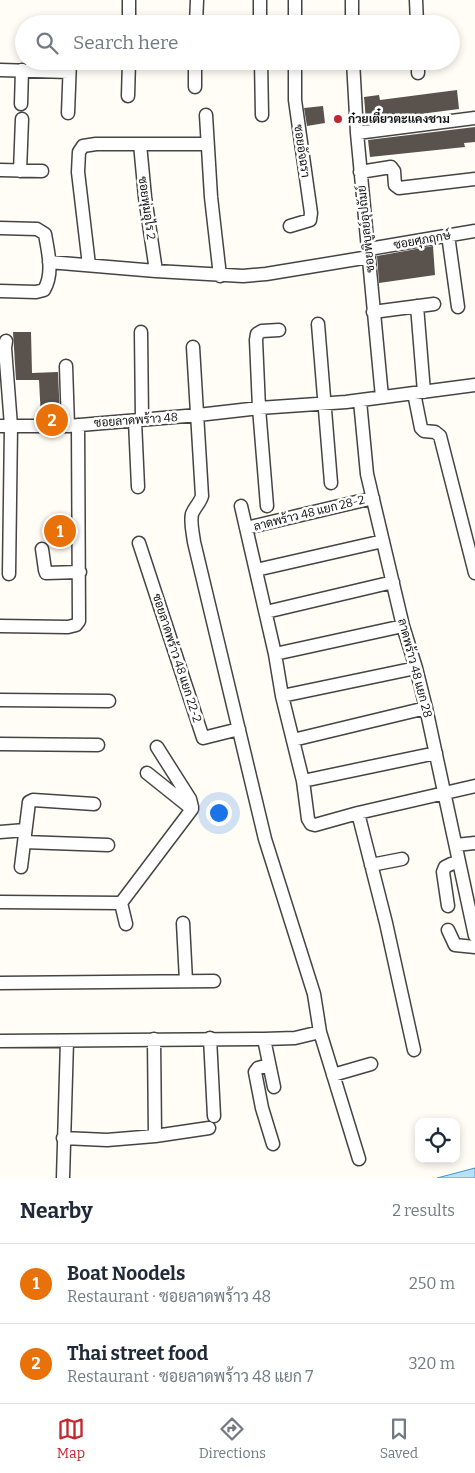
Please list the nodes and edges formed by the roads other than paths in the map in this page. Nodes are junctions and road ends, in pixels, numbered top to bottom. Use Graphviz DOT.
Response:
graph roads {
  1 [pos="129,0"];
  2 [pos="197,0"];
  3 [pos="260,0"];
  4 [pos="295,0"];
  5 [pos="352,0"];
  6 [pos="416,0"];
  7 [pos="129,15"];
  8 [pos="196,15"];
  9 [pos="260,15"];
  10 [pos="295,15"];
  11 [pos="352,15"];
  12 [pos="417,15"];
  13 [pos="0,70"];
  14 [pos="22,70"];
  15 [pos="70,70"];
  16 [pos="129,70"];
  17 [pos="195,70"];
  18 [pos="261,70"];
  19 [pos="295,70"];
  20 [pos="354,70"];
  21 [pos="195,87"];
  22 [pos="128,96"];
  23 [pos="21,104"];
  24 [pos="68,113"];
  25 [pos="206,115"];
  26 [pos="262,115"];
  27 [pos="475,118"];
  28 [pos="22,119"];
  29 [pos="357,133"];
  30 [pos="140,144"];
  31 [pos="207,144"];
  32 [pos="0,170"];
  33 [pos="42,170"];
  34 [pos="20,171"];
  35 [pos="360,172"];
  36 [pos="475,179"];
  37 [pos="290,226"];
  38 [pos="0,228"];
  39 [pos="475,231"];
  40 [pos="448,235"];
  41 [pos="369,253"];
  42 [pos="50,262"];
  43 [pos="89,265"];
  44 [pos="156,271"];
  45 [pos="220,276"];
  46 [pos="0,292"];
  47 [pos="434,304"];
  48 [pos="417,306"];
  49 [pos="458,307"];
  50 [pos="374,312"];
  51 [pos="318,324"];
  52 [pos="279,330"];
  53 [pos="141,332"];
  54 [pos="4,345"];
  55 [pos="192,346"];
  56 [pos="66,366"];
  57 [pos="3,379"];
  58 [pos="475,386"];
  59 [pos="419,392"];
  60 [pos="382,397"];
  61 [pos="360,401"];
  62 [pos="324,404"];
  63 [pos="259,408"];
  64 [pos="198,415"];
  65 [pos="139,420"];
  66 [pos="73,425"];
  67 [pos="6,426"];
  68 [pos="331,483"];
  69 [pos="5,484"];
  70 [pos="138,487"];
  71 [pos="373,498"];
  72 [pos="241,506"];
  73 [pos="267,506"];
  74 [pos="5,520"];
  75 [pos="246,528"];
  76 [pos="383,541"];
  77 [pos="139,543"];
  78 [pos="42,549"];
  79 [pos="5,556"];
  80 [pos="256,570"];
  81 [pos="80,572"];
  82 [pos="475,573"];
  83 [pos="9,574"];
  84 [pos="393,582"];
  85 [pos="266,612"];
  86 [pos="0,626"];
  87 [pos="403,626"];
  88 [pos="275,654"];
  89 [pos="416,668"];
  90 [pos="282,696"];
  91 [pos="0,700"];
  92 [pos="109,702"];
  93 [pos="426,708"];
  94 [pos="239,729"];
  95 [pos="293,740"];
  96 [pos="0,744"];
  97 [pos="98,745"];
  98 [pos="157,747"];
  99 [pos="436,753"];
  100 [pos="148,773"];
  101 [pos="303,781"];
  102 [pos="475,786"];
  103 [pos="445,793"];
  104 [pos="94,804"];
  105 [pos="192,810"];
  106 [pos="358,813"];
  107 [pos="0,832"];
  108 [pos="25,836"];
  109 [pos="475,843"];
  110 [pos="108,845"];
  111 [pos="456,845"];
  112 [pos="402,859"];
  113 [pos="460,862"];
  114 [pos="371,865"];
  115 [pos="21,867"];
  116 [pos="0,902"];
  117 [pos="121,903"];
  118 [pos="448,906"];
  119 [pos="183,923"];
  120 [pos="126,924"];
  121 [pos="448,930"];
  122 [pos="475,936"];
  123 [pos="475,946"];
  124 [pos="186,981"];
  125 [pos="214,981"];
  126 [pos="0,983"];
  127 [pos="320,1032"];
  128 [pos="210,1038"];
  129 [pos="154,1039"];
  130 [pos="264,1039"];
  131 [pos="0,1041"];
  132 [pos="67,1041"];
  133 [pos="414,1050"];
  134 [pos="371,1064"];
  135 [pos="269,1065"];
  136 [pos="333,1075"];
  137 [pos="274,1087"];
  138 [pos="155,1136"];
  139 [pos="63,1138"];
  140 [pos="273,1144"];
  141 [pos="359,1159"];
  142 [pos="63,1178"];
  1 -- 7 [label="street"];
  2 -- 8 [label="street"];
  3 -- 9 [label="street"];
  4 -- 10 [label="street"];
  5 -- 11 [label="street"];
  6 -- 12 [label="street"];
  13 -- 14 [label="street"];
  14 -- 23 [label="street"];
  15 -- 24 [label="street"];
  16 -- 22 [label="street"];
  17 -- 21 [label="street"];
  18 -- 26 [label="street"];
  19 -- 37 [label="street, ซอยอัจฉรา"];
  20 -- 29 [label="street, ซอยพิบูลย์อุปถัมย์"];
  25 -- 31 [label="street"];
  27 -- 29 [label="street"];
  28 -- 34 [label="street"];
  29 -- 35 [label="street, ซอยพิบูลย์อุปถัมย์"];
  30 -- 31 [label="street"];
  30 -- 43 [label="street"];
  30 -- 44 [label="street, ซอยพุ่มอุไร 2"];
  31 -- 45 [label="street"];
  32 -- 34 [label="street"];
  33 -- 34 [label="street"];
  35 -- 36 [label="street"];
  35 -- 41 [label="street, ซอยพิบูลย์อุปถัมย์"];
  38 -- 42 [label="street"];
  39 -- 40 [label="street, ซอยศุภฤกษ์"];
  40 -- 41 [label="street, ซอยศุภฤกษ์"];
  40 -- 49 [label="street"];
  41 -- 45 [label="street, ซอยศุภฤกษ์"];
  41 -- 50 [label="street, ซอยพิบูลย์อุปถัมย์"];
  42 -- 43 [label="street, ซอยศุภฤกษ์"];
  42 -- 46 [label="street"];
  43 -- 44 [label="street, ซอยศุภฤกษ์"];
  44 -- 45 [label="street, ซอยศุภฤกษ์"];
  47 -- 48 [label="street"];
  48 -- 50 [label="street"];
  48 -- 59 [label="street"];
  50 -- 60 [label="street, ซอยพิบูลย์อุปถัมย์"];
  51 -- 62 [label="street"];
  52 -- 63 [label="street"];
  53 -- 65 [label="street"];
  54 -- 57 [label="street"];
  55 -- 64 [label="street"];
  56 -- 66 [label="street"];
  57 -- 67 [label="street"];
  58 -- 59 [label="street, ซอยลาดพร้าว 48"];
  59 -- 60 [label="street, ซอยลาดพร้าว 48"];
  59 -- 82 [label="street"];
  60 -- 61 [label="street, ซอยลาดพร้าว 48"];
  61 -- 62 [label="street, ซอยลาดพร้าว 48"];
  61 -- 71 [label="street, ลาดพร้าว 48 แยก 28"];
  62 -- 63 [label="street, ซอยลาดพร้าว 48"];
  62 -- 68 [label="street"];
  63 -- 64 [label="street, ซอยลาดพร้าว 48"];
  63 -- 73 [label="street"];
  64 -- 65 [label="street, ซอยลาดพร้าว 48"];
  64 -- 94 [label="street"];
  65 -- 66 [label="street, ซอยลาดพร้าว 48"];
  65 -- 70 [label="street"];
  66 -- 67 [label="street"];
  66 -- 81 [label="street, ซอยลาดพร้าว 48"];
  67 -- 69 [label="street"];
  69 -- 74 [label="street"];
  71 -- 75 [label="street, ลาดพร้าว 48 แยก 28-2"];
  71 -- 76 [label="street, ลาดพร้าว 48 แยก 28"];
  72 -- 75 [label="street"];
  74 -- 79 [label="street"];
  75 -- 80 [label="street"];
  76 -- 80 [label="street"];
  76 -- 84 [label="street, ลาดพร้าว 48 แยก 28"];
  77 -- 94 [label="street, ซอยลาดพร้าว 48 แยก 22-2"];
  78 -- 81 [label="street"];
  79 -- 83 [label="street"];
  80 -- 85 [label="street"];
  81 -- 86 [label="street, ซอยลาดพร้าว 48"];
  84 -- 85 [label="street"];
  84 -- 87 [label="street, ลาดพร้าว 48 แยก 28"];
  85 -- 88 [label="street"];
  87 -- 88 [label="street"];
  87 -- 89 [label="street, ลาดพร้าว 48 แยก 28"];
  88 -- 90 [label="street"];
  89 -- 90 [label="street"];
  89 -- 93 [label="street, ลาดพร้าว 48 แยก 28"];
  90 -- 95 [label="street"];
  91 -- 92 [label="street"];
  93 -- 95 [label="street"];
  93 -- 99 [label="street, ลาดพร้าว 48 แยก 28"];
  94 -- 127 [label="street"];
  95 -- 101 [label="street"];
  96 -- 97 [label="street"];
  98 -- 105 [label="street"];
  99 -- 101 [label="street"];
  99 -- 103 [label="street, ลาดพร้าว 48 แยก 28"];
  100 -- 105 [label="street"];
  101 -- 106 [label="street"];
  102 -- 103 [label="street"];
  103 -- 106 [label="street"];
  103 -- 111 [label="street, ลาดพร้าว 48 แยก 28"];
  104 -- 108 [label="street"];
  105 -- 117 [label="street"];
  106 -- 114 [label="street"];
  107 -- 108 [label="street"];
  108 -- 110 [label="street"];
  108 -- 115 [label="street"];
  109 -- 111 [label="street"];
  111 -- 113 [label="street, ลาดพร้าว 48 แยก 28"];
  112 -- 114 [label="street"];
  113 -- 118 [label="street"];
  113 -- 122 [label="street, ลาดพร้าว 48 แยก 28"];
  114 -- 133 [label="street"];
  116 -- 117 [label="street"];
  117 -- 120 [label="street"];
  119 -- 124 [label="street"];
  121 -- 123 [label="street"];
  124 -- 125 [label="street"];
  124 -- 126 [label="street"];
  127 -- 130 [label="street"];
  127 -- 136 [label="street"];
  128 -- 129 [label="street"];
  128 -- 130 [label="street"];
  128 -- 138 [label="street"];
  129 -- 132 [label="street"];
  129 -- 138 [label="street"];
  130 -- 135 [label="street"];
  131 -- 132 [label="street"];
  132 -- 139 [label="street"];
  134 -- 136 [label="street"];
  135 -- 137 [label="street"];
  135 -- 140 [label="street"];
  136 -- 141 [label="street"];
  138 -- 139 [label="street"];
  139 -- 142 [label="street"];
}
